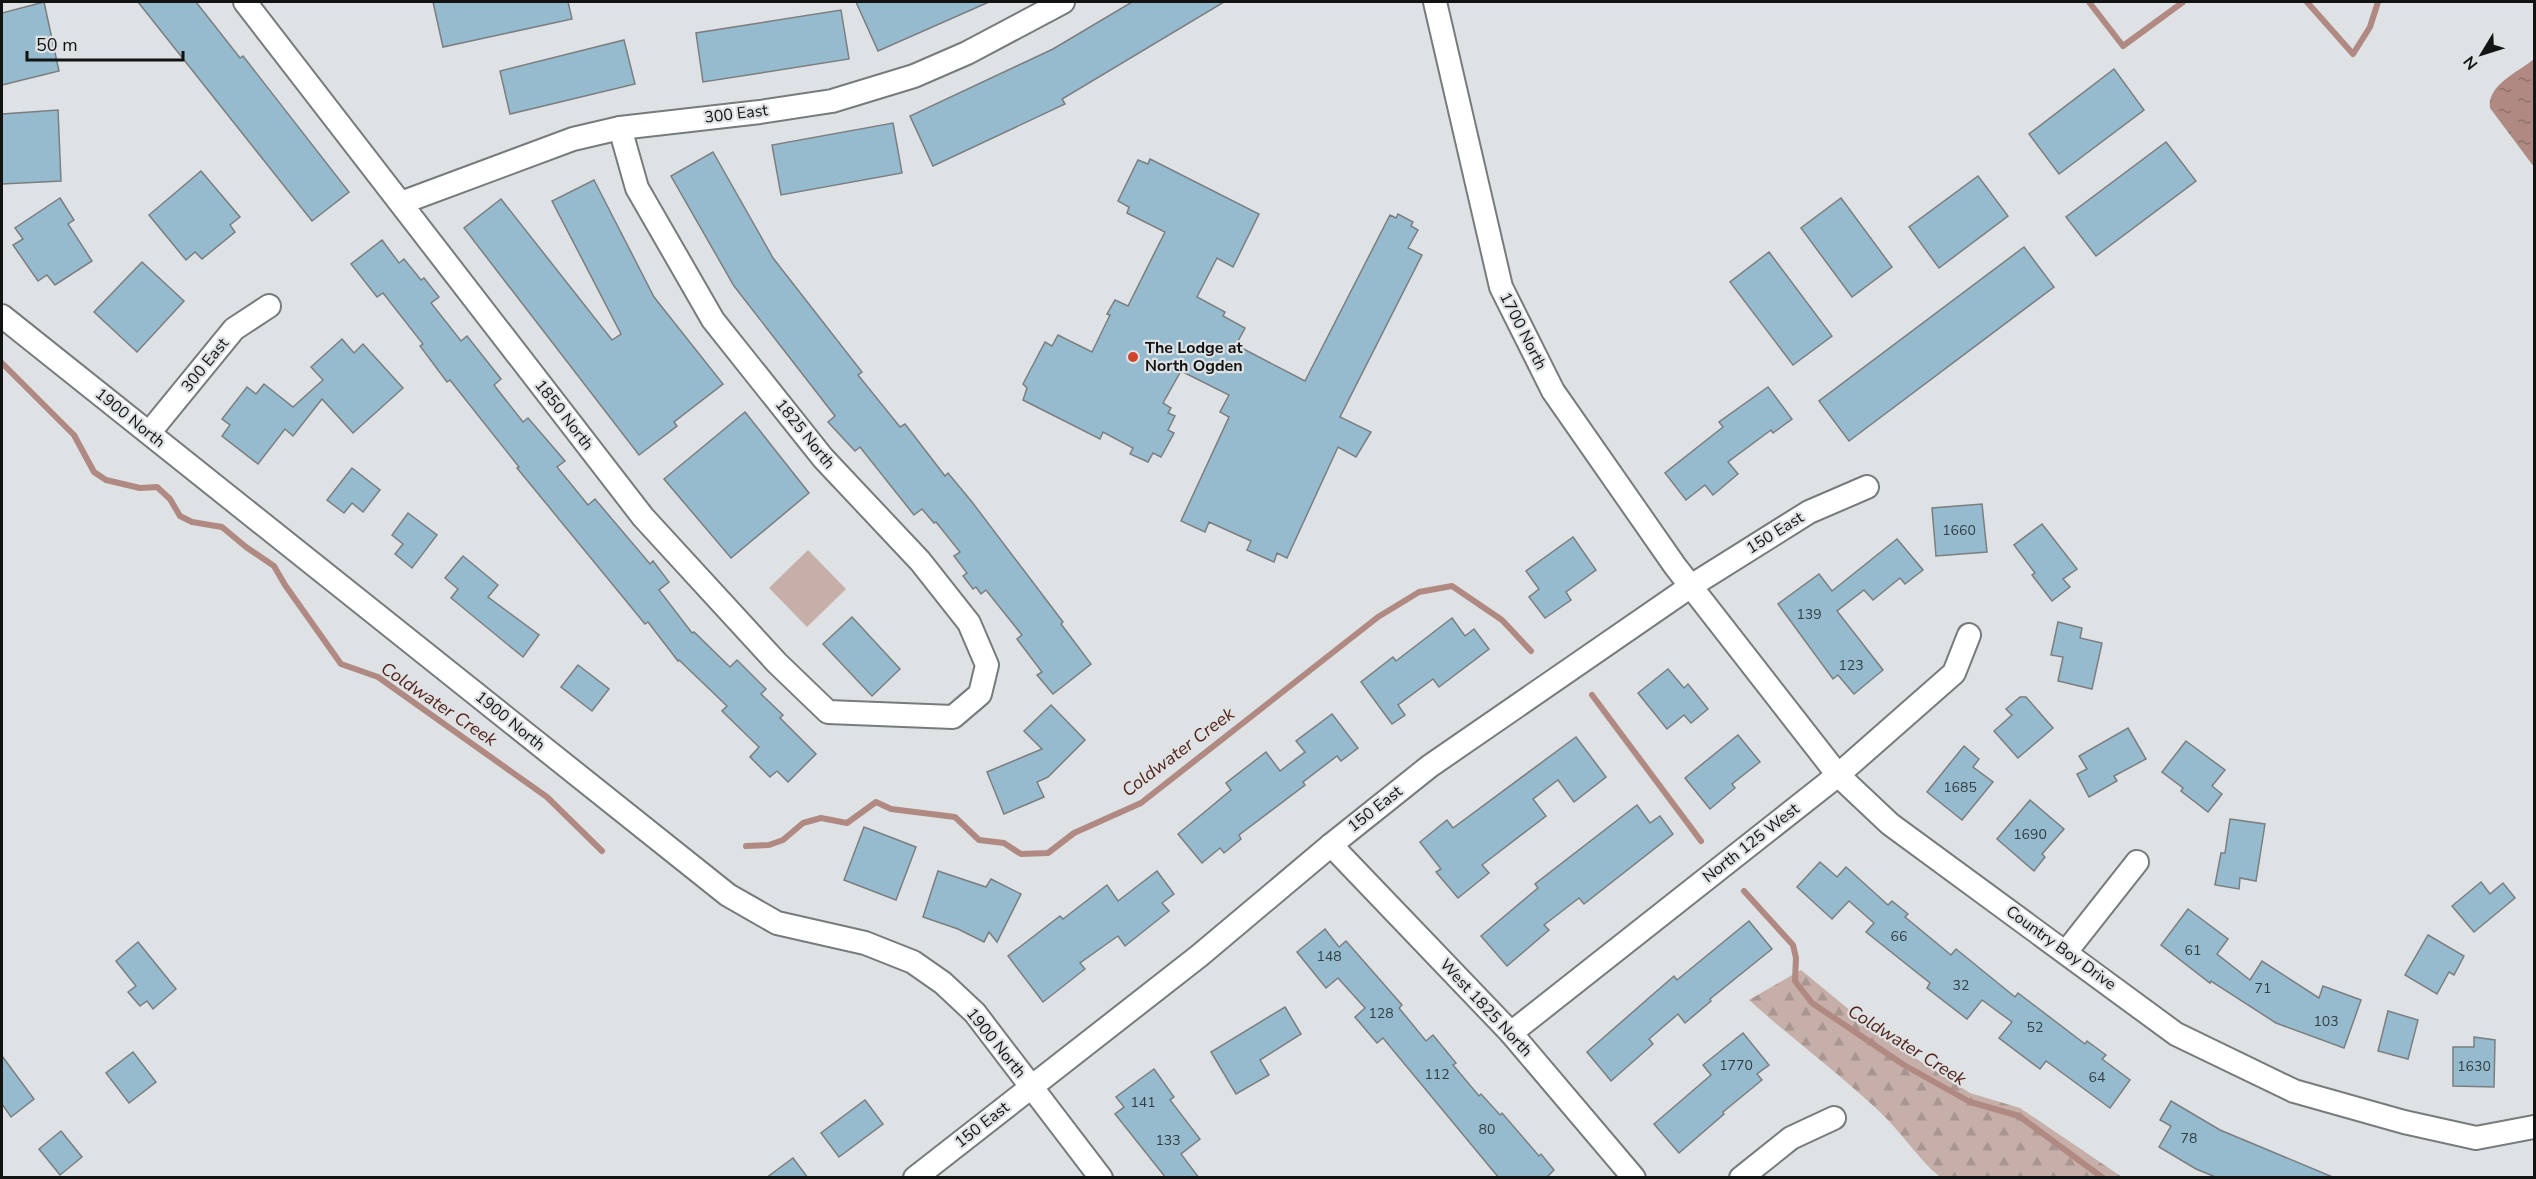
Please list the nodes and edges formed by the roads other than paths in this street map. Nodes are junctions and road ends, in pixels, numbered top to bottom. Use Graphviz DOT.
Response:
graph roads {
  1 [pos="245,2"];
  2 [pos="1063,2"];
  3 [pos="1435,2"];
  4 [pos="620,128"];
  5 [pos="401,202"];
  6 [pos="269,306"];
  7 [pos="2,316"];
  8 [pos="149,433"];
  9 [pos="1867,487"];
  10 [pos="1691,586"];
  11 [pos="1969,635"];
  12 [pos="953,717"];
  13 [pos="1838,775"];
  14 [pos="1331,845"];
  15 [pos="2137,862"];
  16 [pos="2066,952"];
  17 [pos="1511,1033"];
  18 [pos="1031,1087"];
  19 [pos="1834,1118"];
  20 [pos="2535,1127"];
  21 [pos="915,1178"];
  22 [pos="1101,1178"];
  23 [pos="1634,1178"];
  24 [pos="1741,1178"];
  1 -- 5 [label="street, 1850 North"];
  2 -- 4 [label="street, 300 East"];
  3 -- 10 [label="street, 1700 North"];
  4 -- 5 [label="street, 300 East"];
  4 -- 12 [label="street, 1825 North"];
  5 -- 12 [label="street, 1850 North"];
  6 -- 8 [label="street, 300 East"];
  7 -- 8 [label="street, 1900 North"];
  8 -- 18 [label="street, 1900 North"];
  9 -- 10 [label="street, 150 East"];
  10 -- 13 [label="street, Country Boy Drive"];
  10 -- 14 [label="street, 150 East"];
  11 -- 13 [label="street, North 125 West"];
  13 -- 16 [label="street, Country Boy Drive"];
  13 -- 17 [label="street, North 125 West"];
  14 -- 17 [label="street, West 1825 North"];
  14 -- 18 [label="street, 150 East"];
  15 -- 16 [label="street"];
  16 -- 20 [label="street, Country Boy Drive"];
  17 -- 23 [label="street, West 1825 North"];
  18 -- 21 [label="street, 150 East"];
  18 -- 22 [label="street, 1900 North"];
  19 -- 24 [label="street"];
}
